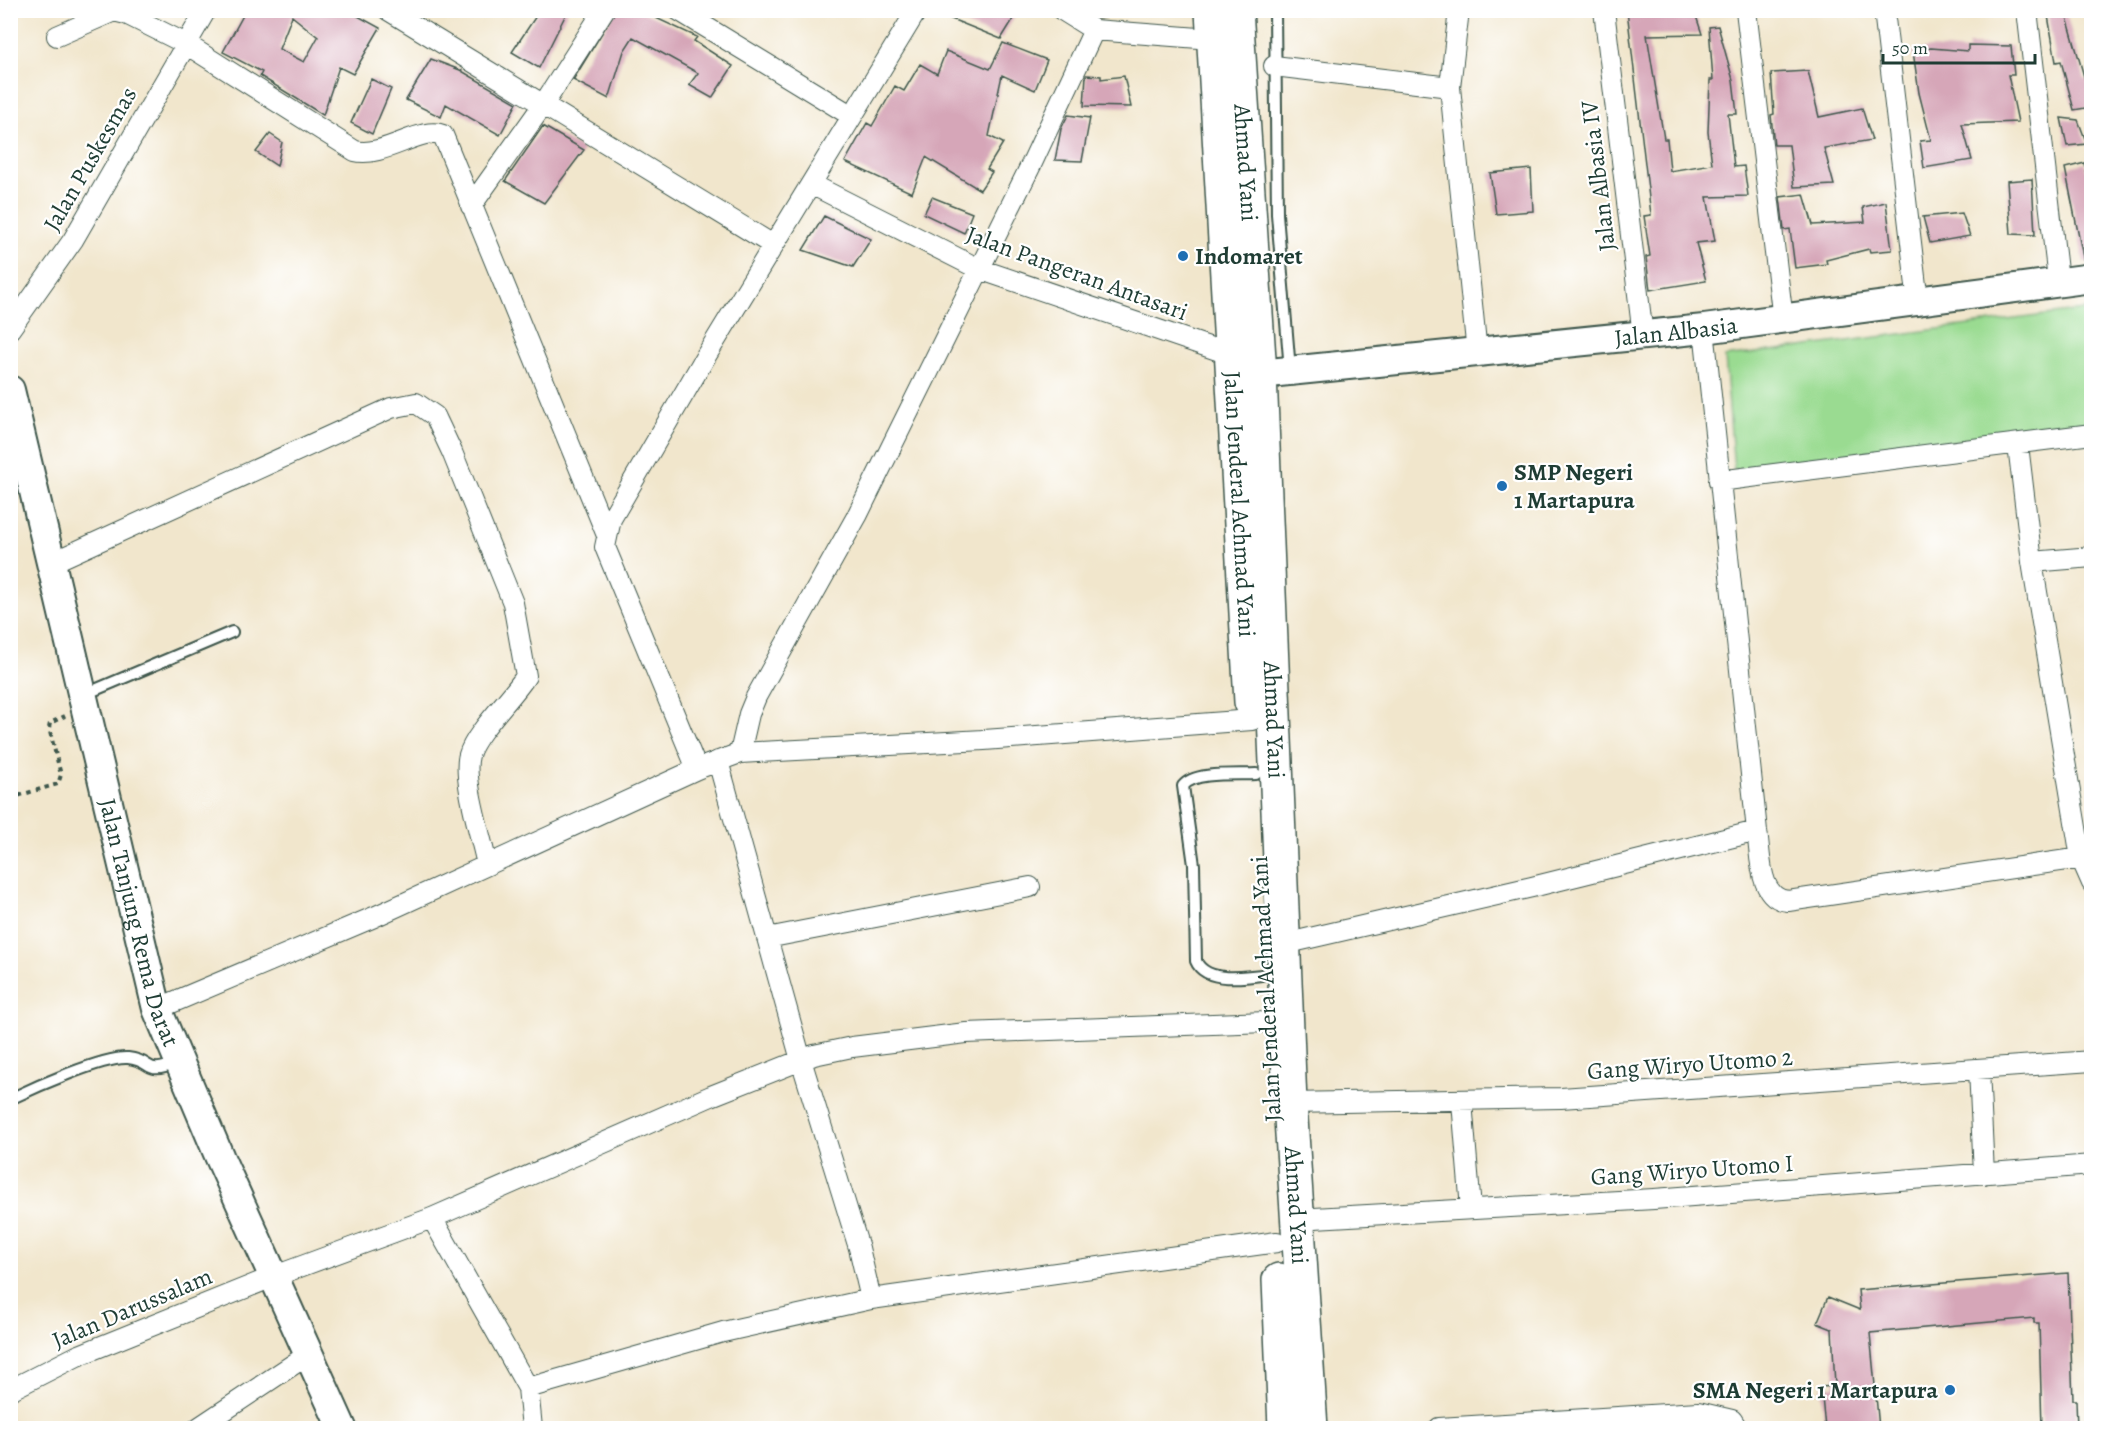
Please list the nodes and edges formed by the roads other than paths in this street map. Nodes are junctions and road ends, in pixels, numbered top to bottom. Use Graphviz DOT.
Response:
graph roads {
  1 [pos="206,10"];
  2 [pos="388,10"];
  3 [pos="604,10"];
  4 [pos="678,10"];
  5 [pos="917,10"];
  6 [pos="1062,10"];
  7 [pos="1236,10"];
  8 [pos="1275,10"];
  9 [pos="1459,10"];
  10 [pos="1604,10"];
  11 [pos="1746,10"];
  12 [pos="1884,10"];
  13 [pos="2027,10"];
  14 [pos="1212,25"];
  15 [pos="1094,30"];
  16 [pos="57,36"];
  17 [pos="186,44"];
  18 [pos="1274,66"];
  19 [pos="1450,87"];
  20 [pos="543,105"];
  21 [pos="852,116"];
  22 [pos="1233,165"];
  23 [pos="811,184"];
  24 [pos="471,206"];
  25 [pos="1264,238"];
  26 [pos="774,245"];
  27 [pos="979,269"];
  28 [pos="2091,278"];
  29 [pos="2060,282"];
  30 [pos="1918,303"];
  31 [pos="1783,320"];
  32 [pos="10,329"];
  33 [pos="1704,330"];
  34 [pos="1643,336"];
  35 [pos="1476,353"];
  36 [pos="1232,355"];
  37 [pos="1275,372"];
  38 [pos="10,390"];
  39 [pos="2091,434"];
  40 [pos="2018,445"];
  41 [pos="1719,481"];
  42 [pos="606,533"];
  43 [pos="2091,557"];
  44 [pos="2032,562"];
  45 [pos="51,563"];
  46 [pos="232,632"];
  47 [pos="84,703"];
  48 [pos="1252,720"];
  49 [pos="740,753"];
  50 [pos="718,761"];
  51 [pos="697,769"];
  52 [pos="1256,774"];
  53 [pos="1757,831"];
  54 [pos="2083,832"];
  55 [pos="2081,858"];
  56 [pos="487,865"];
  57 [pos="2091,883"];
  58 [pos="1030,887"];
  59 [pos="767,938"];
  60 [pos="1278,963"];
  61 [pos="157,1009"];
  62 [pos="1267,1022"];
  63 [pos="801,1060"];
  64 [pos="2091,1061"];
  65 [pos="179,1062"];
  66 [pos="1978,1069"];
  67 [pos="10,1099"];
  68 [pos="1462,1102"];
  69 [pos="1290,1103"];
  70 [pos="2091,1165"];
  71 [pos="1984,1174"];
  72 [pos="1471,1209"];
  73 [pos="432,1218"];
  74 [pos="1287,1230"];
  75 [pos="275,1276"];
  76 [pos="871,1299"];
  77 [pos="309,1354"];
  78 [pos="528,1388"];
  79 [pos="10,1389"];
  80 [pos="198,1428"];
  81 [pos="342,1428"];
  82 [pos="532,1428"];
  83 [pos="1285,1428"];
  84 [pos="1311,1428"];
  85 [pos="1439,1428"];
  86 [pos="1737,1428"];
  1 -- 17 [label="street, Jalan Puskesmas"];
  2 -- 20 [label="street"];
  3 -- 20 [label="street"];
  4 -- 21 [label="street"];
  5 -- 21 [label="street"];
  6 -- 15 [label="street"];
  7 -- 22 [label="highway, Ahmad Yani"];
  8 -- 18 [label="lane"];
  9 -- 19 [label="street"];
  10 -- 34 [label="street, Jalan Albasia IV"];
  11 -- 31 [label="street"];
  12 -- 30 [label="street"];
  13 -- 29 [label="street"];
  14 -- 15 [label="street"];
  14 -- 22 [label="highway, Jalan Jenderal Achmad Yani"];
  15 -- 27 [label="street"];
  16 -- 17 [label="street"];
  17 -- 24 [label="street"];
  17 -- 32 [label="street, Jalan Puskesmas"];
  18 -- 19 [label="street"];
  18 -- 25 [label="lane"];
  19 -- 35 [label="street"];
  20 -- 24 [label="street"];
  20 -- 26 [label="street"];
  21 -- 23 [label="street"];
  22 -- 25 [label="highway, Ahmad Yani"];
  22 -- 36 [label="highway, Jalan Jenderal Achmad Yani"];
  23 -- 26 [label="street"];
  23 -- 27 [label="street, Jalan Pangeran Antasari"];
  24 -- 42 [label="street"];
  25 -- 37 [label="highway, Ahmad Yani"];
  26 -- 42 [label="street"];
  27 -- 36 [label="street, Jalan Pangeran Antasari"];
  27 -- 49 [label="street"];
  28 -- 29 [label="street, Jalan Albasia"];
  29 -- 30 [label="street, Jalan Albasia"];
  30 -- 31 [label="street, Jalan Albasia"];
  31 -- 33 [label="street, Jalan Albasia"];
  33 -- 34 [label="street, Jalan Albasia"];
  33 -- 41 [label="street"];
  34 -- 35 [label="street, Jalan Albasia"];
  35 -- 37 [label="street, Jalan Albasia"];
  36 -- 48 [label="highway, Jalan Jenderal Achmad Yani"];
  37 -- 60 [label="highway, Ahmad Yani"];
  38 -- 45 [label="street, Jalan Tanjung Rema Darat"];
  39 -- 40 [label="street"];
  40 -- 41 [label="street"];
  40 -- 44 [label="street"];
  41 -- 53 [label="street"];
  42 -- 51 [label="street"];
  43 -- 44 [label="street"];
  44 -- 54 [label="street"];
  45 -- 47 [label="street, Jalan Tanjung Rema Darat"];
  45 -- 56 [label="street"];
  46 -- 47 [label="lane"];
  47 -- 61 [label="street, Jalan Tanjung Rema Darat"];
  48 -- 49 [label="street"];
  48 -- 52 [label="highway, Jalan Jenderal Achmad Yani"];
  49 -- 50 [label="street"];
  50 -- 51 [label="street"];
  50 -- 59 [label="street"];
  51 -- 56 [label="street"];
  52 -- 60 [label="highway, Jalan Jenderal Achmad Yani"];
  52 -- 60 [label="lane"];
  53 -- 55 [label="street"];
  53 -- 60 [label="street"];
  54 -- 55 [label="street"];
  55 -- 57 [label="street"];
  56 -- 61 [label="street"];
  58 -- 59 [label="street"];
  59 -- 63 [label="street"];
  60 -- 62 [label="highway, Jalan Jenderal Achmad Yani"];
  60 -- 69 [label="highway, Ahmad Yani"];
  61 -- 65 [label="street, Jalan Tanjung Rema Darat"];
  62 -- 63 [label="street, Jalan Darussalam"];
  62 -- 74 [label="highway, Jalan Jenderal Achmad Yani"];
  63 -- 73 [label="street, Jalan Darussalam"];
  63 -- 76 [label="street"];
  64 -- 66 [label="street, Gang Wiryo Utomo 2"];
  65 -- 67 [label="lane"];
  65 -- 75 [label="street, Jalan Tanjung Rema Darat"];
  66 -- 68 [label="street, Gang Wiryo Utomo 2"];
  66 -- 71 [label="street"];
  68 -- 69 [label="street, Gang Wiryo Utomo 2"];
  68 -- 72 [label="street"];
  69 -- 74 [label="highway, Ahmad Yani"];
  70 -- 71 [label="street, Gang Wiryo Utomo I"];
  71 -- 72 [label="street, Gang Wiryo Utomo I"];
  72 -- 74 [label="street, Gang Wiryo Utomo I"];
  73 -- 75 [label="street, Jalan Darussalam"];
  73 -- 78 [label="street"];
  74 -- 76 [label="street, Gang Wiryo Utomo I"];
  74 -- 83 [label="highway, Jalan Jenderal Achmad Yani"];
  74 -- 84 [label="highway, Ahmad Yani"];
  75 -- 77 [label="street, Jalan Tanjung Rema Darat"];
  75 -- 79 [label="street, Jalan Darussalam"];
  76 -- 78 [label="street, Gang Wiryo Utomo I"];
  77 -- 80 [label="street"];
  77 -- 81 [label="street, Jalan Tanjung Rema Darat"];
  78 -- 82 [label="street"];
  85 -- 86 [label="street"];
}
